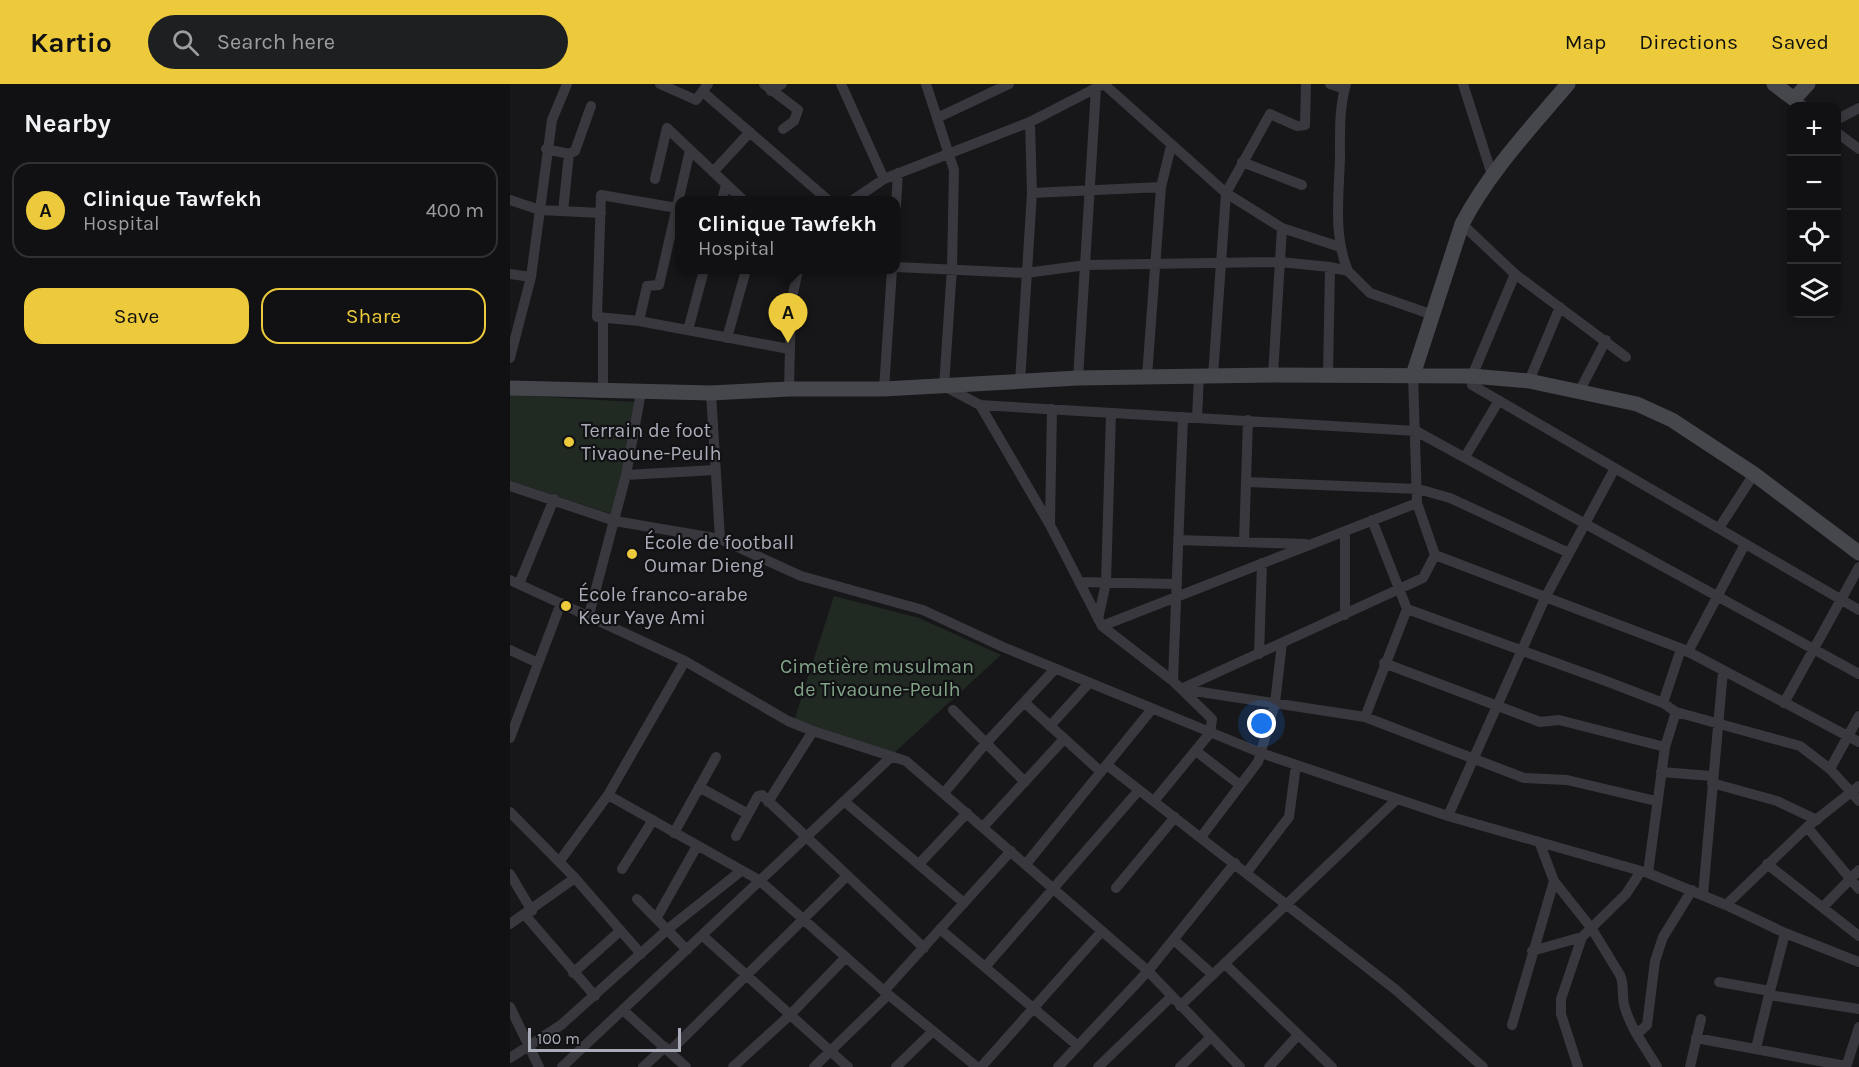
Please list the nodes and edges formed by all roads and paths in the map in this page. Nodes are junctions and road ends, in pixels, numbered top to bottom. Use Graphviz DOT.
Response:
graph roads {
  1 [pos="567,84"];
  2 [pos="660,84"];
  3 [pos="782,84"];
  4 [pos="841,84"];
  5 [pos="1009,84"];
  6 [pos="1077,84"];
  7 [pos="1306,84"];
  8 [pos="1330,84"];
  9 [pos="1463,84"];
  10 [pos="1568,84"];
  11 [pos="1774,84"];
  12 [pos="1808,84"];
  13 [pos="930,85"];
  14 [pos="1102,86"];
  15 [pos="1346,87"];
  16 [pos="705,88"];
  17 [pos="768,88"];
  18 [pos="1083,96"];
  19 [pos="1798,102"];
  20 [pos="1799,102"];
  21 [pos="591,106"];
  22 [pos="1859,108"];
  23 [pos="1841,117"];
  24 [pos="937,118"];
  25 [pos="1030,122"];
  26 [pos="783,129"];
  27 [pos="750,132"];
  28 [pos="1841,136"];
  29 [pos="1171,146"];
  30 [pos="546,148"];
  31 [pos="1859,149"];
  32 [pos="690,150"];
  33 [pos="569,154"];
  34 [pos="951,154"];
  35 [pos="1242,162"];
  36 [pos="713,172"];
  37 [pos="898,173"];
  38 [pos="1492,175"];
  39 [pos="655,179"];
  40 [pos="884,179"];
  41 [pos="726,185"];
  42 [pos="1302,185"];
  43 [pos="1161,187"];
  44 [pos="1090,189"];
  45 [pos="1032,193"];
  46 [pos="1226,193"];
  47 [pos="680,196"];
  48 [pos="723,196"];
  49 [pos="738,196"];
  50 [pos="822,196"];
  51 [pos="860,196"];
  52 [pos="897,196"];
  53 [pos="510,200"];
  54 [pos="675,208"];
  55 [pos="540,210"];
  56 [pos="563,211"];
  57 [pos="601,213"];
  58 [pos="675,217"];
  59 [pos="1462,224"];
  60 [pos="1282,228"];
  61 [pos="1340,247"];
  62 [pos="1280,262"];
  63 [pos="1219,263"];
  64 [pos="1155,264"];
  65 [pos="1086,265"];
  66 [pos="900,267"];
  67 [pos="1330,267"];
  68 [pos="952,268"];
  69 [pos="1348,271"];
  70 [pos="1026,273"];
  71 [pos="510,274"];
  72 [pos="703,274"];
  73 [pos="745,274"];
  74 [pos="797,274"];
  75 [pos="892,274"];
  76 [pos="1515,274"];
  77 [pos="531,277"];
  78 [pos="1560,307"];
  79 [pos="1433,315"];
  80 [pos="603,318"];
  81 [pos="639,321"];
  82 [pos="688,330"];
  83 [pos="727,338"];
  84 [pos="1606,340"];
  85 [pos="789,349"];
  86 [pos="1626,357"];
  87 [pos="510,358"];
  88 [pos="1273,375"];
  89 [pos="1328,375"];
  90 [pos="1413,375"];
  91 [pos="1147,376"];
  92 [pos="1206,376"];
  93 [pos="1472,376"];
  94 [pos="1078,378"];
  95 [pos="1529,381"];
  96 [pos="1020,382"];
  97 [pos="944,386"];
  98 [pos="510,388"];
  99 [pos="789,389"];
  100 [pos="884,389"];
  101 [pos="1580,390"];
  102 [pos="603,391"];
  103 [pos="641,392"];
  104 [pos="711,393"];
  105 [pos="1498,402"];
  106 [pos="980,405"];
  107 [pos="1052,410"];
  108 [pos="1111,413"];
  109 [pos="1183,417"];
  110 [pos="1197,417"];
  111 [pos="1248,420"];
  112 [pos="1416,431"];
  113 [pos="1465,457"];
  114 [pos="1615,468"];
  115 [pos="715,470"];
  116 [pos="1754,474"];
  117 [pos="626,475"];
  118 [pos="1246,482"];
  119 [pos="510,486"];
  120 [pos="1418,489"];
  121 [pos="554,499"];
  122 [pos="1417,503"];
  123 [pos="615,520"];
  124 [pos="1372,520"];
  125 [pos="1585,523"];
  126 [pos="1050,525"];
  127 [pos="1719,528"];
  128 [pos="1346,531"];
  129 [pos="720,539"];
  130 [pos="1178,540"];
  131 [pos="1244,542"];
  132 [pos="1312,544"];
  133 [pos="1745,544"];
  134 [pos="1569,553"];
  135 [pos="1859,553"];
  136 [pos="1436,555"];
  137 [pos="1262,563"];
  138 [pos="1859,567"];
  139 [pos="515,582"];
  140 [pos="1079,582"];
  141 [pos="1106,583"];
  142 [pos="1177,584"];
  143 [pos="1400,589"];
  144 [pos="1176,597"];
  145 [pos="1717,597"];
  146 [pos="1545,598"];
  147 [pos="1840,599"];
  148 [pos="561,603"];
  149 [pos="1407,609"];
  150 [pos="1859,610"];
  151 [pos="589,615"];
  152 [pos="1345,615"];
  153 [pos="1100,622"];
  154 [pos="1282,643"];
  155 [pos="1813,649"];
  156 [pos="510,650"];
  157 [pos="1684,650"];
  158 [pos="1520,651"];
  159 [pos="1259,654"];
  160 [pos="685,661"];
  161 [pos="538,663"];
  162 [pos="1384,663"];
  163 [pos="1055,669"];
  164 [pos="1724,671"];
  165 [pos="1859,674"];
  166 [pos="1089,683"];
  167 [pos="1177,685"];
  168 [pos="1024,702"];
  169 [pos="1784,702"];
  170 [pos="1275,703"];
  171 [pos="1663,703"];
  172 [pos="1496,705"];
  173 [pos="1152,709"];
  174 [pos="953,710"];
  175 [pos="1676,712"];
  176 [pos="1859,716"];
  177 [pos="1365,717"];
  178 [pos="1717,725"];
  179 [pos="1050,726"];
  180 [pos="813,732"];
  181 [pos="1210,733"];
  182 [pos="1848,737"];
  183 [pos="510,738"];
  184 [pos="1064,739"];
  185 [pos="1859,742"];
  186 [pos="986,743"];
  187 [pos="1665,747"];
  188 [pos="1196,751"];
  189 [pos="1261,753"];
  190 [pos="891,756"];
  191 [pos="716,757"];
  192 [pos="1472,758"];
  193 [pos="1296,765"];
  194 [pos="1104,769"];
  195 [pos="1830,769"];
  196 [pos="1661,772"];
  197 [pos="1712,780"];
  198 [pos="1025,782"];
  199 [pos="1240,785"];
  200 [pos="699,787"];
  201 [pos="1139,790"];
  202 [pos="944,793"];
  203 [pos="1856,793"];
  204 [pos="608,795"];
  205 [pos="1397,799"];
  206 [pos="768,801"];
  207 [pos="844,801"];
  208 [pos="1154,801"];
  209 [pos="1656,801"];
  210 [pos="967,813"];
  211 [pos="748,814"];
  212 [pos="512,816"];
  213 [pos="1448,816"];
  214 [pos="1175,817"];
  215 [pos="653,820"];
  216 [pos="1817,820"];
  217 [pos="983,827"];
  218 [pos="1807,827"];
  219 [pos="674,833"];
  220 [pos="736,836"];
  221 [pos="806,837"];
  222 [pos="1201,837"];
  223 [pos="1540,844"];
  224 [pos="697,846"];
  225 [pos="1011,851"];
  226 [pos="559,862"];
  227 [pos="1235,863"];
  228 [pos="919,864"];
  229 [pos="1026,864"];
  230 [pos="1767,864"];
  231 [pos="622,868"];
  232 [pos="1859,870"];
  233 [pos="741,871"];
  234 [pos="1246,872"];
  235 [pos="1645,872"];
  236 [pos="510,874"];
  237 [pos="848,876"];
  238 [pos="575,878"];
  239 [pos="1849,879"];
  240 [pos="759,880"];
  241 [pos="1554,881"];
  242 [pos="1116,888"];
  243 [pos="1054,889"];
  244 [pos="1859,889"];
  245 [pos="1692,890"];
  246 [pos="1703,895"];
  247 [pos="637,898"];
  248 [pos="964,903"];
  249 [pos="1287,904"];
  250 [pos="1726,904"];
  251 [pos="1823,907"];
  252 [pos="528,913"];
  253 [pos="657,917"];
  254 [pos="803,919"];
  255 [pos="510,924"];
  256 [pos="668,929"];
  257 [pos="940,929"];
  258 [pos="1592,929"];
  259 [pos="620,931"];
  260 [pos="1102,931"];
  261 [pos="1785,933"];
  262 [pos="702,935"];
  263 [pos="1859,936"];
  264 [pos="1582,937"];
  265 [pos="1174,940"];
  266 [pos="924,948"];
  267 [pos="687,950"];
  268 [pos="1532,951"];
  269 [pos="641,954"];
  270 [pos="846,957"];
  271 [pos="1859,962"];
  272 [pos="1225,964"];
  273 [pos="985,967"];
  274 [pos="1148,971"];
  275 [pos="573,973"];
  276 [pos="1213,975"];
  277 [pos="746,976"];
  278 [pos="1719,982"];
  279 [pos="886,993"];
  280 [pos="1770,993"];
  281 [pos="595,996"];
  282 [pos="1172,996"];
  283 [pos="1180,1006"];
  284 [pos="510,1007"];
  285 [pos="1033,1008"];
  286 [pos="1859,1008"];
  287 [pos="623,1010"];
  288 [pos="790,1015"];
  289 [pos="1701,1019"];
  290 [pos="1512,1025"];
  291 [pos="1859,1027"];
  292 [pos="933,1031"];
  293 [pos="1637,1034"];
  294 [pos="1298,1035"];
  295 [pos="1210,1038"];
  296 [pos="1696,1038"];
  297 [pos="1078,1046"];
  298 [pos="530,1047"];
  299 [pos="1756,1048"];
  300 [pos="668,1049"];
  301 [pos="830,1051"];
  302 [pos="510,1058"];
  303 [pos="538,1067"];
  304 [pos="562,1067"];
  305 [pos="644,1067"];
  306 [pos="686,1067"];
  307 [pos="733,1067"];
  308 [pos="814,1067"];
  309 [pos="848,1067"];
  310 [pos="896,1067"];
  311 [pos="979,1067"];
  312 [pos="1058,1067"];
  313 [pos="1098,1067"];
  314 [pos="1180,1067"];
  315 [pos="1239,1067"];
  316 [pos="1269,1067"];
  317 [pos="1332,1067"];
  318 [pos="1483,1067"];
  319 [pos="1578,1067"];
  320 [pos="1657,1067"];
  321 [pos="1689,1067"];
  322 [pos="1846,1067"];
  1 -- 30 [label="street"];
  2 -- 16 [label="street"];
  3 -- 17 [label="street"];
  4 -- 40 [label="street"];
  5 -- 24 [label="street"];
  6 -- 18 [label="street"];
  7 -- 35 [label="street"];
  8 -- 15 [label="street"];
  9 -- 38 [label="street"];
  10 -- 38 [label="street"];
  11 -- 19 [label="street"];
  12 -- 20 [label="street"];
  13 -- 24 [label="street"];
  14 -- 18 [label="street"];
  14 -- 29 [label="street"];
  14 -- 44 [label="street"];
  15 -- 61 [label="street"];
  16 -- 27 [label="street"];
  17 -- 26 [label="street"];
  18 -- 25 [label="street"];
  21 -- 33 [label="street"];
  22 -- 23 [label="street"];
  24 -- 34 [label="street"];
  25 -- 34 [label="street"];
  25 -- 45 [label="street"];
  27 -- 36 [label="street"];
  27 -- 50 [label="street"];
  28 -- 31 [label="street"];
  29 -- 43 [label="street"];
  29 -- 46 [label="street"];
  30 -- 33 [label="street"];
  30 -- 55 [label="street"];
  32 -- 36 [label="street"];
  32 -- 39 [label="street"];
  32 -- 47 [label="street"];
  33 -- 56 [label="street"];
  34 -- 37 [label="street"];
  34 -- 68 [label="street"];
  35 -- 42 [label="street"];
  35 -- 46 [label="street"];
  36 -- 41 [label="street"];
  37 -- 40 [label="street"];
  37 -- 52 [label="street"];
  38 -- 59 [label="street"];
  40 -- 51 [label="street"];
  41 -- 48 [label="street"];
  41 -- 49 [label="street"];
  43 -- 44 [label="street"];
  43 -- 64 [label="street"];
  44 -- 45 [label="street"];
  44 -- 65 [label="street"];
  45 -- 70 [label="street"];
  46 -- 60 [label="street"];
  46 -- 63 [label="street"];
  53 -- 55 [label="street"];
  54 -- 57 [label="street"];
  55 -- 56 [label="street"];
  55 -- 77 [label="street"];
  56 -- 57 [label="street"];
  57 -- 80 [label="street"];
  58 -- 81 [label="street"];
  59 -- 76 [label="street"];
  59 -- 79 [label="street"];
  60 -- 61 [label="street"];
  60 -- 62 [label="street"];
  61 -- 69 [label="street"];
  62 -- 63 [label="street"];
  62 -- 67 [label="street"];
  62 -- 88 [label="street"];
  63 -- 64 [label="street"];
  63 -- 92 [label="street"];
  64 -- 65 [label="street"];
  64 -- 91 [label="street"];
  65 -- 70 [label="street"];
  65 -- 94 [label="street"];
  66 -- 68 [label="street"];
  67 -- 69 [label="street"];
  67 -- 89 [label="street"];
  68 -- 70 [label="street"];
  68 -- 97 [label="street"];
  69 -- 79 [label="street"];
  70 -- 96 [label="street"];
  71 -- 77 [label="street"];
  72 -- 82 [label="street"];
  73 -- 83 [label="street"];
  74 -- 85 [label="street"];
  75 -- 100 [label="street"];
  76 -- 78 [label="street"];
  76 -- 93 [label="street"];
  77 -- 87 [label="street"];
  78 -- 84 [label="street"];
  78 -- 95 [label="street"];
  79 -- 90 [label="street"];
  80 -- 81 [label="street"];
  80 -- 102 [label="street"];
  81 -- 82 [label="street"];
  82 -- 83 [label="street"];
  83 -- 85 [label="street"];
  84 -- 86 [label="street"];
  84 -- 101 [label="street"];
  85 -- 99 [label="street"];
  88 -- 89 [label="street"];
  88 -- 92 [label="street"];
  89 -- 90 [label="street"];
  90 -- 93 [label="street"];
  90 -- 112 [label="street"];
  91 -- 92 [label="street"];
  91 -- 94 [label="street"];
  92 -- 110 [label="street"];
  93 -- 95 [label="street"];
  93 -- 105 [label="street"];
  94 -- 96 [label="street"];
  95 -- 101 [label="street"];
  96 -- 97 [label="street"];
  97 -- 100 [label="street"];
  97 -- 106 [label="street"];
  98 -- 102 [label="street"];
  99 -- 100 [label="street"];
  99 -- 104 [label="street"];
  101 -- 116 [label="street"];
  102 -- 103 [label="street"];
  103 -- 104 [label="street"];
  103 -- 117 [label="street"];
  104 -- 115 [label="street"];
  105 -- 113 [label="street"];
  105 -- 114 [label="street"];
  106 -- 107 [label="street"];
  106 -- 126 [label="street"];
  107 -- 108 [label="street"];
  107 -- 126 [label="street"];
  108 -- 109 [label="street"];
  108 -- 141 [label="street"];
  109 -- 110 [label="street"];
  109 -- 130 [label="street"];
  110 -- 111 [label="street"];
  111 -- 112 [label="street"];
  111 -- 118 [label="street"];
  112 -- 113 [label="street"];
  112 -- 120 [label="street"];
  113 -- 125 [label="street"];
  114 -- 125 [label="street"];
  114 -- 127 [label="street"];
  115 -- 117 [label="street"];
  115 -- 129 [label="street"];
  116 -- 127 [label="street"];
  116 -- 135 [label="street"];
  117 -- 123 [label="street"];
  118 -- 120 [label="street"];
  118 -- 131 [label="street"];
  119 -- 121 [label="street"];
  120 -- 122 [label="street"];
  120 -- 134 [label="street"];
  121 -- 123 [label="street"];
  121 -- 139 [label="street"];
  122 -- 124 [label="street"];
  122 -- 136 [label="street"];
  123 -- 129 [label="street"];
  123 -- 151 [label="street"];
  124 -- 128 [label="street"];
  124 -- 143 [label="street"];
  125 -- 134 [label="street"];
  125 -- 145 [label="street"];
  126 -- 140 [label="street"];
  127 -- 133 [label="street"];
  128 -- 132 [label="street"];
  128 -- 152 [label="street"];
  129 -- 163 [label="street"];
  130 -- 131 [label="street"];
  130 -- 142 [label="street"];
  131 -- 132 [label="street"];
  132 -- 137 [label="street"];
  133 -- 145 [label="street"];
  133 -- 147 [label="street"];
  134 -- 146 [label="street"];
  136 -- 143 [label="street"];
  136 -- 146 [label="street"];
  137 -- 144 [label="street"];
  137 -- 159 [label="street"];
  138 -- 147 [label="street"];
  139 -- 148 [label="street"];
  140 -- 141 [label="street"];
  140 -- 153 [label="street"];
  141 -- 142 [label="street"];
  141 -- 153 [label="street"];
  142 -- 144 [label="street"];
  143 -- 149 [label="street"];
  143 -- 152 [label="street"];
  144 -- 153 [label="street"];
  144 -- 167 [label="street"];
  145 -- 155 [label="street"];
  145 -- 157 [label="street"];
  146 -- 157 [label="street"];
  146 -- 158 [label="street"];
  147 -- 150 [label="street"];
  147 -- 155 [label="street"];
  148 -- 151 [label="street"];
  148 -- 161 [label="street"];
  149 -- 158 [label="street"];
  149 -- 162 [label="street"];
  151 -- 160 [label="street"];
  152 -- 154 [label="street"];
  153 -- 167 [label="street"];
  154 -- 159 [label="street"];
  154 -- 170 [label="street"];
  155 -- 165 [label="street"];
  155 -- 169 [label="street"];
  156 -- 161 [label="street"];
  157 -- 164 [label="street"];
  157 -- 171 [label="street"];
  158 -- 171 [label="street"];
  158 -- 172 [label="street"];
  159 -- 167 [label="street"];
  160 -- 180 [label="street"];
  160 -- 204 [label="street"];
  161 -- 183 [label="street"];
  162 -- 172 [label="street"];
  162 -- 177 [label="street"];
  163 -- 166 [label="street"];
  163 -- 168 [label="street"];
  164 -- 169 [label="street"];
  164 -- 178 [label="street"];
  166 -- 173 [label="street"];
  166 -- 179 [label="street"];
  167 -- 170 [label="street"];
  167 -- 181 [label="street"];
  168 -- 179 [label="street"];
  168 -- 186 [label="street"];
  169 -- 182 [label="street"];
  170 -- 177 [label="street"];
  170 -- 189 [label="street"];
  171 -- 175 [label="street"];
  172 -- 187 [label="street"];
  172 -- 192 [label="street"];
  173 -- 181 [label="street"];
  173 -- 194 [label="street"];
  174 -- 186 [label="street"];
  175 -- 178 [label="street"];
  175 -- 187 [label="street"];
  176 -- 182 [label="street"];
  177 -- 192 [label="street"];
  178 -- 195 [label="street"];
  178 -- 197 [label="street"];
  179 -- 184 [label="street"];
  180 -- 190 [label="street"];
  180 -- 206 [label="street"];
  181 -- 188 [label="street"];
  181 -- 189 [label="street"];
  182 -- 185 [label="street"];
  182 -- 195 [label="street"];
  184 -- 194 [label="street"];
  184 -- 198 [label="street"];
  186 -- 198 [label="street"];
  186 -- 202 [label="street"];
  187 -- 196 [label="street"];
  188 -- 199 [label="street"];
  188 -- 208 [label="street"];
  189 -- 193 [label="street"];
  189 -- 199 [label="street"];
  190 -- 202 [label="street"];
  190 -- 207 [label="street"];
  191 -- 200 [label="street"];
  192 -- 209 [label="street"];
  192 -- 213 [label="street"];
  193 -- 205 [label="street"];
  193 -- 234 [label="street"];
  194 -- 201 [label="street"];
  194 -- 229 [label="street"];
  195 -- 203 [label="street"];
  196 -- 197 [label="street"];
  196 -- 209 [label="street"];
  197 -- 216 [label="street"];
  197 -- 246 [label="street"];
  198 -- 217 [label="street"];
  199 -- 222 [label="street"];
  200 -- 211 [label="street"];
  200 -- 219 [label="street"];
  201 -- 208 [label="street"];
  201 -- 243 [label="street"];
  202 -- 210 [label="street"];
  203 -- 216 [label="street"];
  204 -- 215 [label="street"];
  204 -- 226 [label="street"];
  205 -- 213 [label="street"];
  205 -- 249 [label="street"];
  206 -- 211 [label="street"];
  206 -- 221 [label="street"];
  207 -- 221 [label="street"];
  207 -- 228 [label="street"];
  208 -- 214 [label="street"];
  209 -- 235 [label="street"];
  210 -- 217 [label="street"];
  210 -- 228 [label="street"];
  211 -- 220 [label="street"];
  212 -- 226 [label="street"];
  213 -- 223 [label="street"];
  214 -- 222 [label="street"];
  214 -- 242 [label="street"];
  215 -- 219 [label="street"];
  215 -- 231 [label="street"];
  216 -- 218 [label="street"];
  217 -- 225 [label="street"];
  218 -- 230 [label="street"];
  218 -- 239 [label="street"];
  219 -- 224 [label="street"];
  221 -- 237 [label="street"];
  221 -- 240 [label="street"];
  222 -- 227 [label="street"];
  223 -- 235 [label="street"];
  223 -- 241 [label="street"];
  224 -- 233 [label="street"];
  224 -- 253 [label="street"];
  225 -- 229 [label="street"];
  225 -- 248 [label="street"];
  226 -- 238 [label="street"];
  227 -- 234 [label="street"];
  227 -- 265 [label="street"];
  228 -- 248 [label="street"];
  229 -- 243 [label="street"];
  230 -- 250 [label="street"];
  230 -- 251 [label="street"];
  232 -- 239 [label="street"];
  233 -- 240 [label="street"];
  233 -- 256 [label="street"];
  234 -- 249 [label="street"];
  235 -- 245 [label="street"];
  235 -- 258 [label="street"];
  236 -- 252 [label="street"];
  237 -- 254 [label="street"];
  237 -- 266 [label="street"];
  238 -- 252 [label="street"];
  238 -- 259 [label="street"];
  239 -- 244 [label="street"];
  239 -- 251 [label="street"];
  240 -- 254 [label="street"];
  240 -- 262 [label="street"];
  241 -- 258 [label="street"];
  241 -- 268 [label="street"];
  243 -- 260 [label="street"];
  243 -- 273 [label="street"];
  245 -- 246 [label="street"];
  245 -- 293 [label="street"];
  246 -- 250 [label="street"];
  247 -- 253 [label="street"];
  248 -- 257 [label="street"];
  249 -- 272 [label="street"];
  249 -- 318 [label="street"];
  250 -- 261 [label="street"];
  251 -- 263 [label="street"];
  252 -- 255 [label="street"];
  252 -- 275 [label="street"];
  253 -- 256 [label="street"];
  254 -- 270 [label="street"];
  254 -- 277 [label="street"];
  256 -- 267 [label="street"];
  256 -- 269 [label="street"];
  257 -- 266 [label="street"];
  257 -- 273 [label="street"];
  258 -- 264 [label="street"];
  258 -- 293 [label="street"];
  259 -- 269 [label="street"];
  259 -- 275 [label="street"];
  260 -- 274 [label="street"];
  260 -- 285 [label="street"];
  261 -- 271 [label="street"];
  261 -- 280 [label="street"];
  262 -- 267 [label="street"];
  262 -- 277 [label="street"];
  264 -- 268 [label="street"];
  264 -- 319 [label="street"];
  265 -- 274 [label="street"];
  265 -- 276 [label="street"];
  266 -- 279 [label="street"];
  267 -- 287 [label="street"];
  268 -- 290 [label="street"];
  269 -- 281 [label="street"];
  270 -- 279 [label="street"];
  270 -- 288 [label="street"];
  272 -- 276 [label="street"];
  272 -- 294 [label="street"];
  273 -- 285 [label="street"];
  274 -- 282 [label="street"];
  274 -- 297 [label="street"];
  275 -- 281 [label="street"];
  276 -- 283 [label="street"];
  277 -- 288 [label="street"];
  277 -- 300 [label="street"];
  278 -- 280 [label="street"];
  279 -- 292 [label="street"];
  279 -- 301 [label="street"];
  280 -- 286 [label="street"];
  280 -- 299 [label="street"];
  281 -- 298 [label="street"];
  282 -- 283 [label="street"];
  282 -- 313 [label="street"];
  283 -- 295 [label="street"];
  284 -- 298 [label="street"];
  285 -- 297 [label="street"];
  285 -- 311 [label="street"];
  287 -- 300 [label="street"];
  287 -- 304 [label="street"];
  288 -- 301 [label="street"];
  288 -- 307 [label="street"];
  289 -- 296 [label="street"];
  291 -- 322 [label="street"];
  292 -- 310 [label="street"];
  292 -- 311 [label="street"];
  293 -- 320 [label="street"];
  294 -- 316 [label="street"];
  294 -- 317 [label="street"];
  295 -- 314 [label="street"];
  295 -- 315 [label="street"];
  296 -- 299 [label="street"];
  296 -- 321 [label="street"];
  297 -- 312 [label="street"];
  298 -- 302 [label="street"];
  298 -- 303 [label="street"];
  299 -- 322 [label="street"];
  300 -- 305 [label="street"];
  300 -- 306 [label="street"];
  301 -- 308 [label="street"];
  301 -- 309 [label="street"];
}
